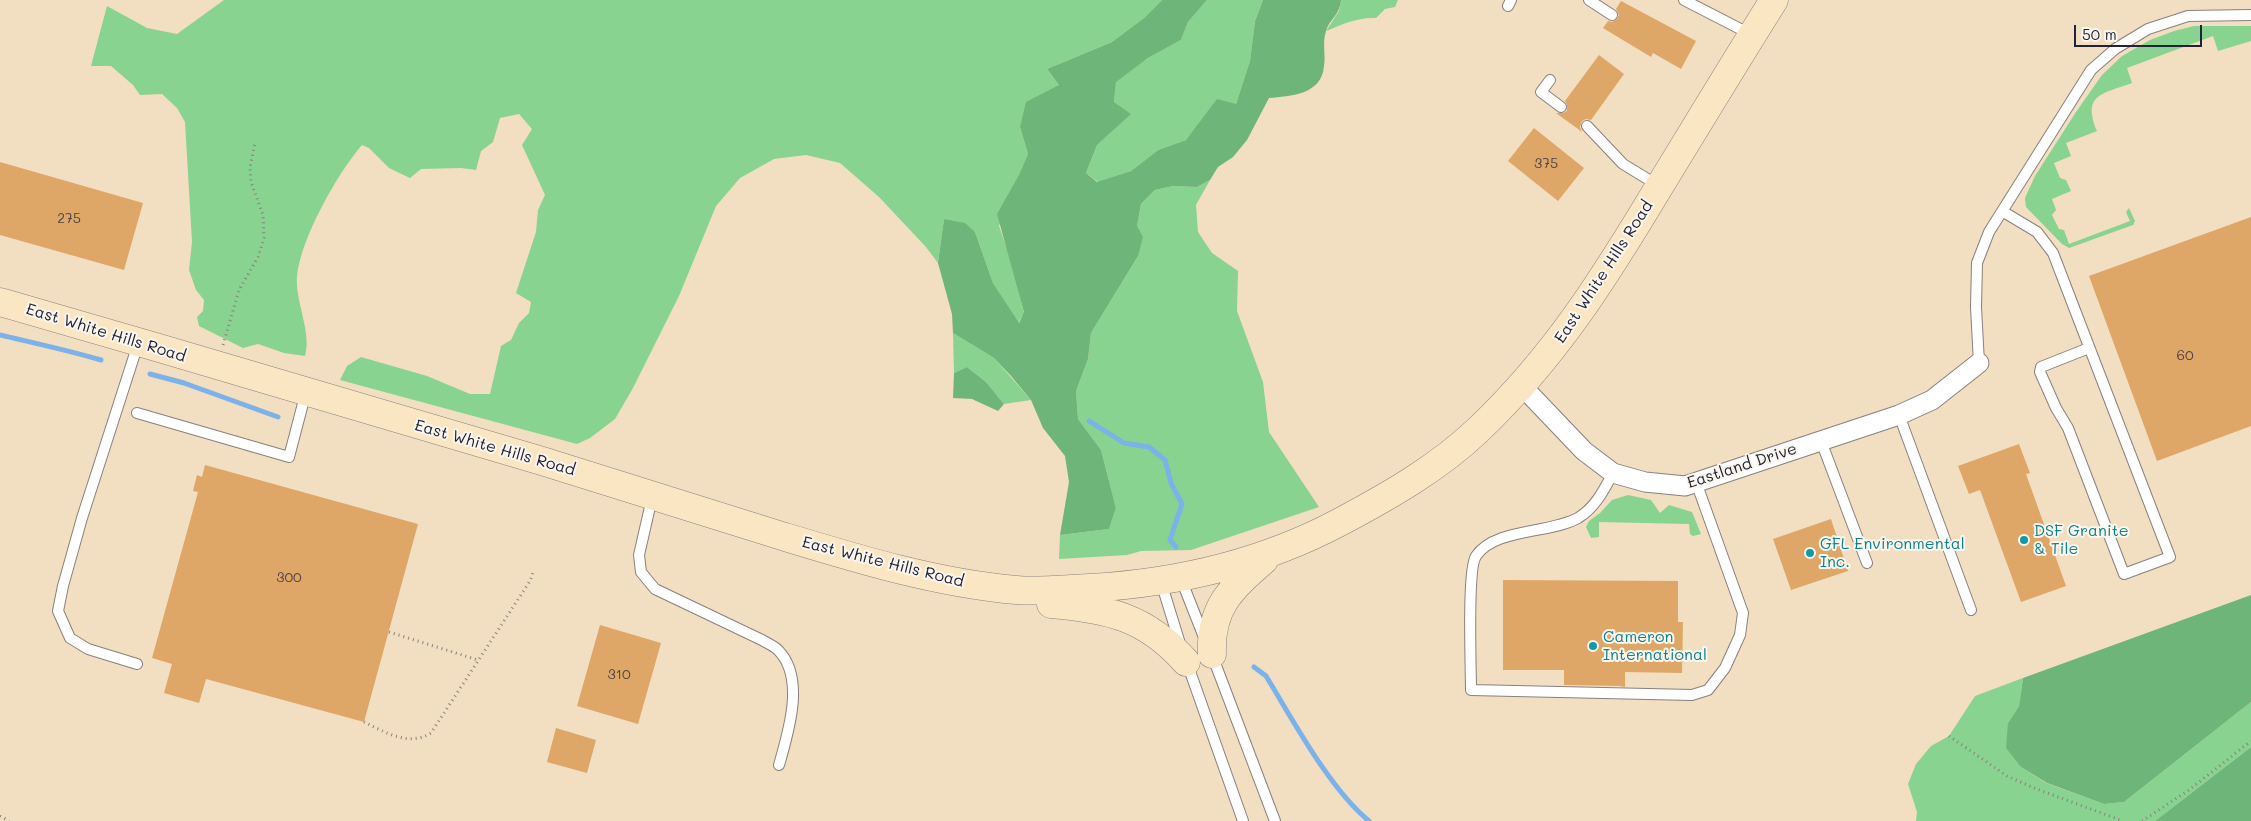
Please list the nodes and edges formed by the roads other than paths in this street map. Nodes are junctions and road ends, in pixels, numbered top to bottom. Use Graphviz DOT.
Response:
graph roads {
  1 [pos="1589,0"];
  2 [pos="1684,0"];
  3 [pos="1774,0"];
  4 [pos="1612,15"];
  5 [pos="2251,15"];
  6 [pos="1752,35"];
  7 [pos="1550,80"];
  8 [pos="1560,107"];
  9 [pos="1587,126"];
  10 [pos="1660,186"];
  11 [pos="2002,211"];
  12 [pos="0,302"];
  13 [pos="138,344"];
  14 [pos="2089,348"];
  15 [pos="1979,363"];
  16 [pos="1521,385"];
  17 [pos="306,392"];
  18 [pos="137,413"];
  19 [pos="1899,415"];
  20 [pos="1821,441"];
  21 [pos="1613,473"];
  22 [pos="1696,482"];
  23 [pos="653,496"];
  24 [pos="1271,554"];
  25 [pos="1867,563"];
  26 [pos="1171,580"];
  27 [pos="1021,591"];
  28 [pos="1971,610"];
  29 [pos="1212,654"];
  30 [pos="1186,662"];
  31 [pos="137,664"];
  32 [pos="1217,753"];
  33 [pos="779,765"];
  34 [pos="1237,821"];
  35 [pos="1242,821"];
  36 [pos="1275,821"];
  1 -- 4 [label="lane"];
  2 -- 6 [label="lane"];
  3 -- 6 [label="main road, East White Hills Road"];
  5 -- 11 [label="lane"];
  6 -- 10 [label="main road, East White Hills Road"];
  7 -- 8 [label="lane"];
  9 -- 10 [label="lane"];
  10 -- 16 [label="main road, East White Hills Road"];
  11 -- 14 [label="lane"];
  11 -- 15 [label="lane"];
  12 -- 13 [label="main road, East White Hills Road"];
  13 -- 17 [label="main road, East White Hills Road"];
  13 -- 31 [label="lane"];
  14 -- 14 [label="lane"];
  15 -- 19 [label="street, Eastland Drive"];
  16 -- 21 [label="street, Eastland Drive"];
  16 -- 24 [label="main road, East White Hills Road"];
  17 -- 18 [label="lane"];
  17 -- 23 [label="main road, East White Hills Road"];
  19 -- 20 [label="street, Eastland Drive"];
  19 -- 28 [label="lane"];
  20 -- 22 [label="street, Eastland Drive"];
  20 -- 25 [label="lane"];
  21 -- 22 [label="street, Eastland Drive"];
  21 -- 22 [label="lane"];
  23 -- 27 [label="main road, East White Hills Road"];
  23 -- 33 [label="lane"];
  24 -- 26 [label="main road, East White Hills Road"];
  24 -- 29 [label="main road"];
  26 -- 27 [label="main road, East White Hills Road"];
  26 -- 29 [label="lane"];
  26 -- 30 [label="lane"];
  27 -- 30 [label="main road"];
  29 -- 36 [label="lane"];
  30 -- 32 [label="lane"];
  32 -- 34 [label="lane"];
  32 -- 35 [label="lane"];
}
